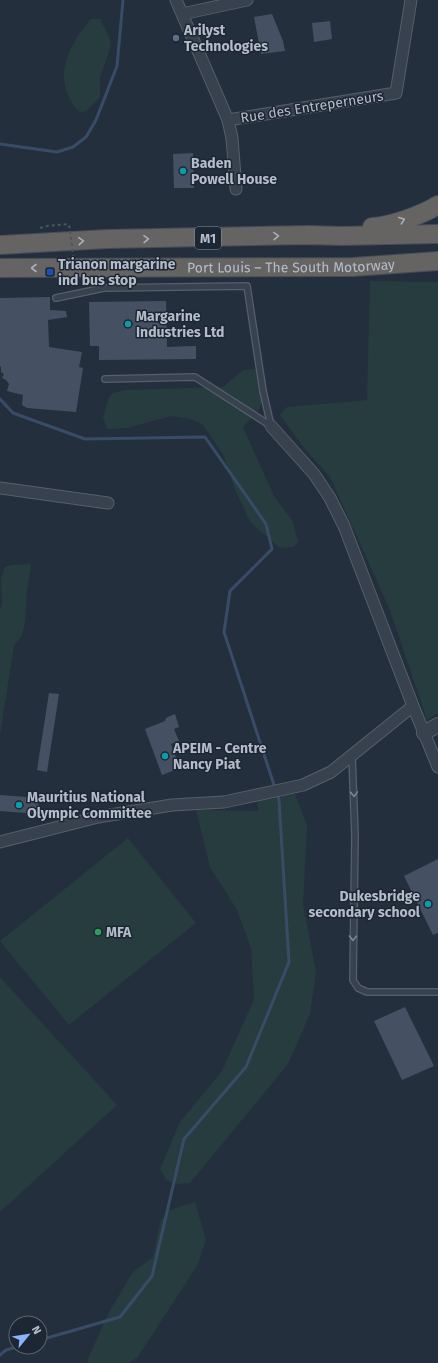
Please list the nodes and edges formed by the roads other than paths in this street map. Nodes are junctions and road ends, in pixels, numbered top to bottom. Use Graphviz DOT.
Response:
graph roads {
  1 [pos="176,0"];
  2 [pos="247,0"];
  3 [pos="411,0"];
  4 [pos="182,14"];
  5 [pos="228,120"];
  6 [pos="236,189"];
  7 [pos="438,205"];
  8 [pos="435,234"];
  9 [pos="308,235"];
  10 [pos="0,244"];
  11 [pos="438,261"];
  12 [pos="353,267"];
  13 [pos="0,268"];
  14 [pos="438,273"];
  15 [pos="56,298"];
  16 [pos="105,379"];
  17 [pos="271,426"];
  18 [pos="0,488"];
  19 [pos="108,503"];
  20 [pos="413,706"];
  21 [pos="438,725"];
  22 [pos="424,733"];
  23 [pos="352,755"];
  24 [pos="438,767"];
  25 [pos="0,842"];
  26 [pos="438,992"];
  1 -- 4 [label="street"];
  2 -- 4 [label="street"];
  3 -- 5 [label="street, Rue des Entreperneurs"];
  4 -- 5 [label="street"];
  5 -- 6 [label="street"];
  9 -- 7 [label="highway, one-way"];
  8 -- 9 [label="highway, Port Louis – The South Motorway / M1"];
  10 -- 9 [label="highway, Port Louis – The South Motorway / M1, one-way"];
  11 -- 12 [label="highway, Port Louis – The South Motorway / M1"];
  12 -- 13 [label="highway, Port Louis – The South Motorway / M1, one-way"];
  12 -- 14 [label="highway"];
  15 -- 17 [label="lane"];
  16 -- 17 [label="lane"];
  17 -- 20 [label="street"];
  18 -- 19 [label="street"];
  20 -- 22 [label="street"];
  20 -- 23 [label="street"];
  21 -- 22 [label="street"];
  22 -- 24 [label="street"];
  23 -- 25 [label="street"];
  23 -- 26 [label="lane, one-way"];
}
